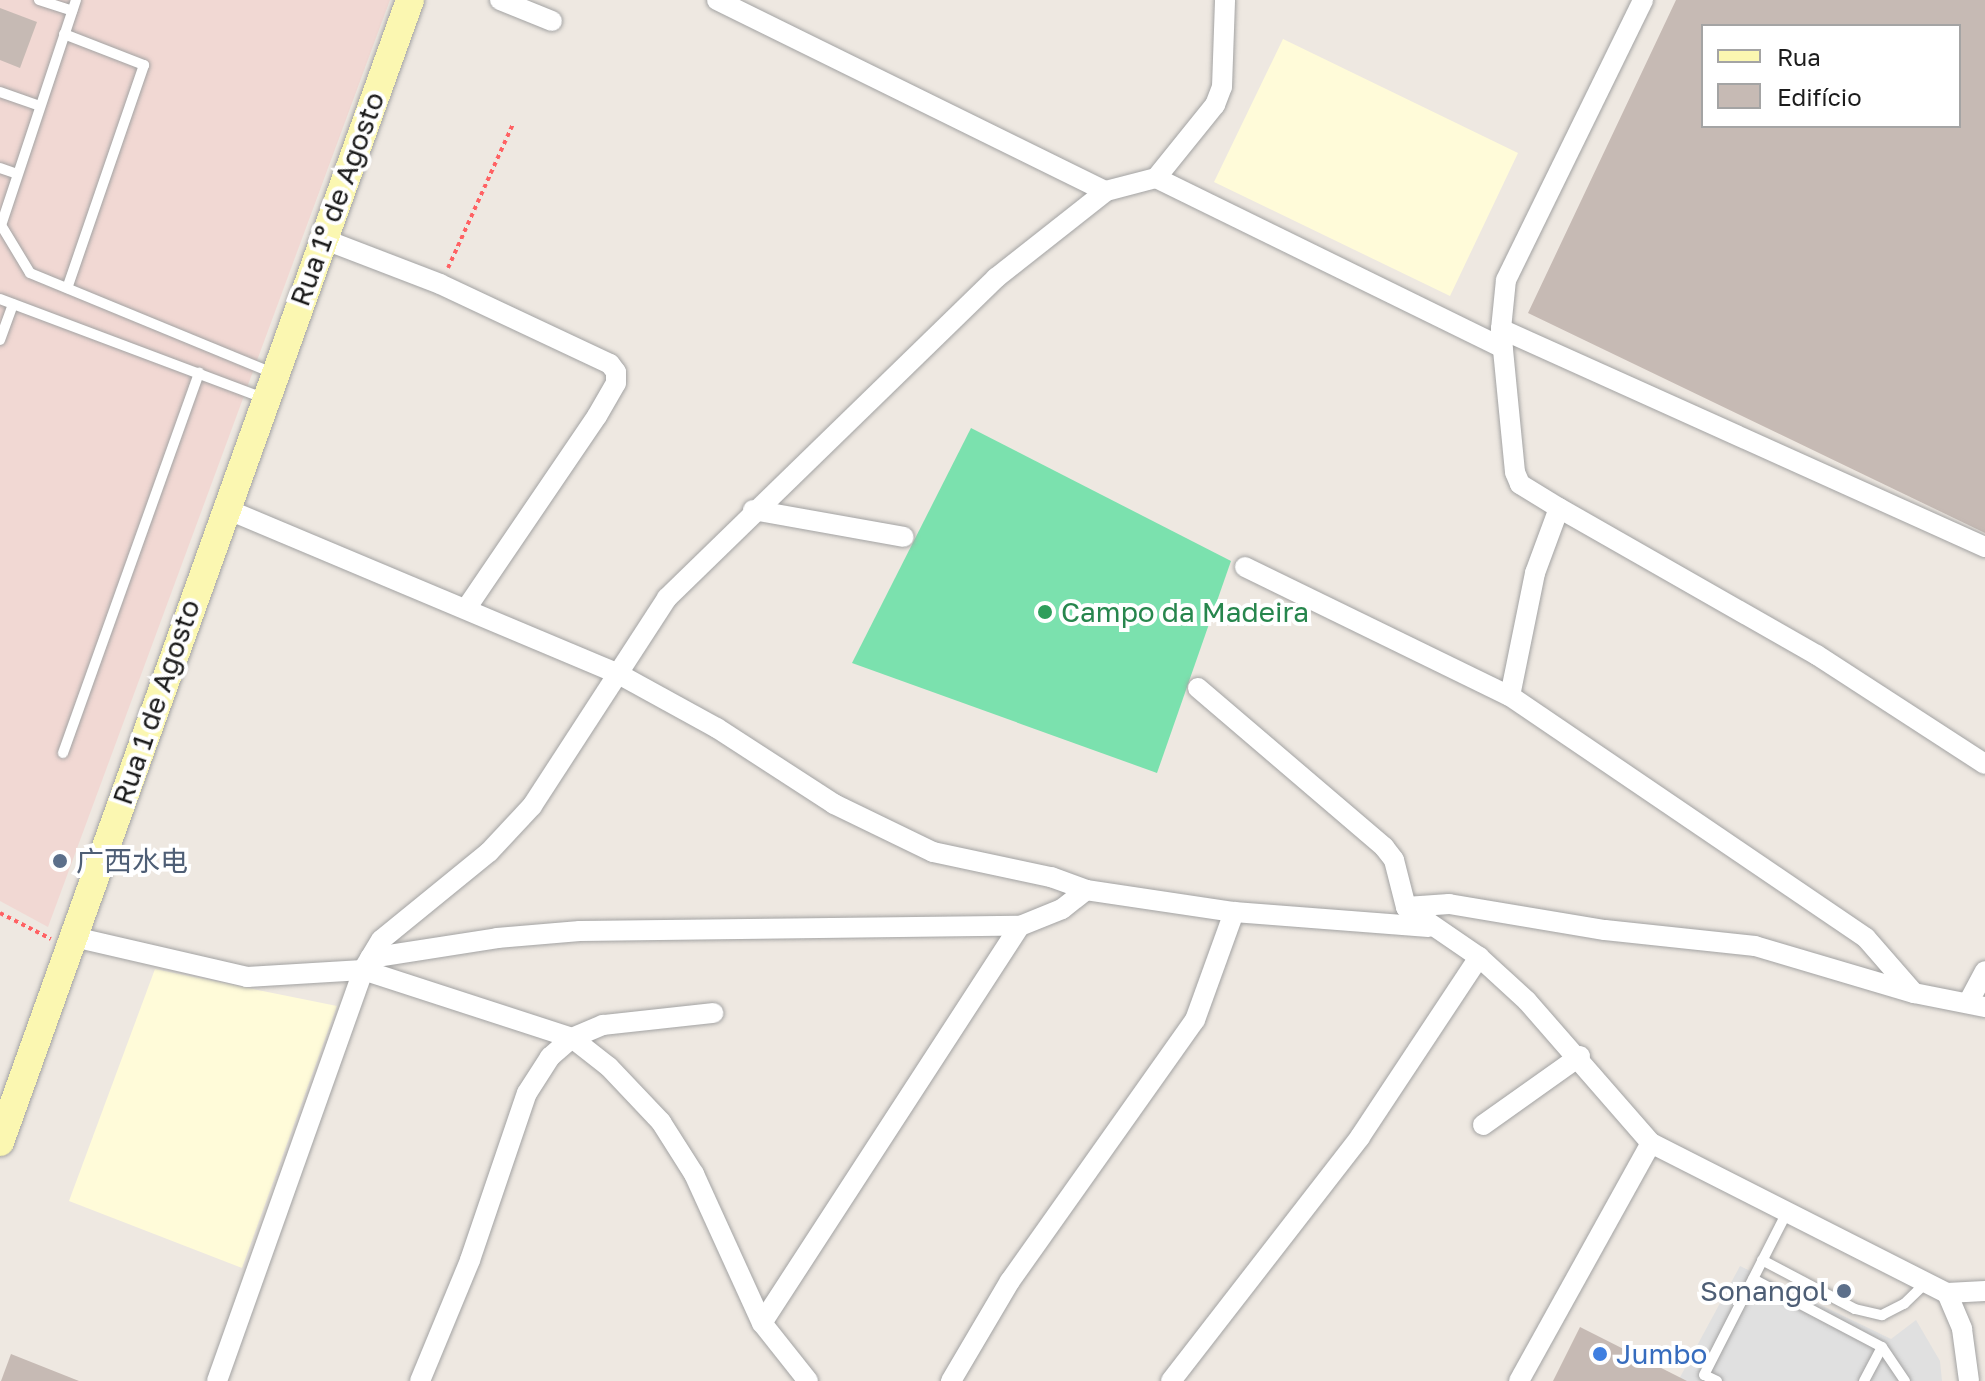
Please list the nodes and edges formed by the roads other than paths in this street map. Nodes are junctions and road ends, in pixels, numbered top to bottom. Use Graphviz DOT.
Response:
graph roads {
  1 [pos="39,0"];
  2 [pos="76,0"];
  3 [pos="410,0"];
  4 [pos="500,0"];
  5 [pos="717,0"];
  6 [pos="1225,0"];
  7 [pos="1643,0"];
  8 [pos="72,11"];
  9 [pos="552,21"];
  10 [pos="64,34"];
  11 [pos="0,92"];
  12 [pos="40,106"];
  13 [pos="0,168"];
  14 [pos="17,174"];
  15 [pos="1156,178"];
  16 [pos="1106,191"];
  17 [pos="323,239"];
  18 [pos="67,288"];
  19 [pos="0,299"];
  20 [pos="13,304"];
  21 [pos="1502,338"];
  22 [pos="0,340"];
  23 [pos="199,373"];
  24 [pos="268,386"];
  25 [pos="224,508"];
  26 [pos="1559,508"];
  27 [pos="753,510"];
  28 [pos="904,537"];
  29 [pos="1985,547"];
  30 [pos="1245,567"];
  31 [pos="467,607"];
  32 [pos="615,672"];
  33 [pos="1198,688"];
  34 [pos="1510,696"];
  35 [pos="63,753"];
  36 [pos="1985,764"];
  37 [pos="1086,890"];
  38 [pos="1406,907"];
  39 [pos="1234,912"];
  40 [pos="1020,926"];
  41 [pos="1428,927"];
  42 [pos="73,943"];
  43 [pos="1479,957"];
  44 [pos="367,964"];
  45 [pos="1985,971"];
  46 [pos="1914,993"];
  47 [pos="1976,1005"];
  48 [pos="713,1013"];
  49 [pos="572,1038"];
  50 [pos="1580,1056"];
  51 [pos="1483,1125"];
  52 [pos="0,1142"];
  53 [pos="1651,1143"];
  54 [pos="1787,1212"];
  55 [pos="1762,1260"];
  56 [pos="1753,1279"];
  57 [pos="1926,1283"];
  58 [pos="1985,1291"];
  59 [pos="1947,1293"];
  60 [pos="762,1323"];
  61 [pos="1882,1347"];
  62 [pos="217,1381"];
  63 [pos="420,1381"];
  64 [pos="808,1381"];
  65 [pos="951,1381"];
  66 [pos="1171,1381"];
  67 [pos="1519,1381"];
  68 [pos="1717,1381"];
  69 [pos="1864,1381"];
  70 [pos="1905,1381"];
  71 [pos="1969,1381"];
  1 -- 8 [label="lane"];
  2 -- 8 [label="lane"];
  3 -- 17 [label="main road, Rua 1º de Agosto"];
  4 -- 9 [label="street"];
  5 -- 16 [label="street"];
  6 -- 15 [label="street"];
  7 -- 21 [label="street"];
  8 -- 10 [label="lane"];
  10 -- 12 [label="lane"];
  10 -- 18 [label="lane"];
  11 -- 12 [label="lane"];
  12 -- 14 [label="lane"];
  13 -- 14 [label="lane"];
  14 -- 18 [label="lane"];
  15 -- 16 [label="street"];
  15 -- 21 [label="street"];
  16 -- 27 [label="street"];
  17 -- 24 [label="main road, Rua 1º de Agosto"];
  17 -- 31 [label="street"];
  18 -- 24 [label="lane"];
  19 -- 20 [label="lane"];
  20 -- 22 [label="lane"];
  20 -- 23 [label="lane"];
  21 -- 26 [label="street"];
  21 -- 29 [label="street"];
  23 -- 24 [label="lane"];
  23 -- 35 [label="lane"];
  24 -- 25 [label="main road, Rua 1 de Agosto"];
  25 -- 31 [label="street"];
  25 -- 42 [label="main road, Rua 1 de Agosto"];
  26 -- 34 [label="street"];
  26 -- 36 [label="street"];
  27 -- 28 [label="street"];
  27 -- 32 [label="street"];
  30 -- 34 [label="street"];
  31 -- 32 [label="street"];
  32 -- 37 [label="street"];
  32 -- 44 [label="street"];
  33 -- 38 [label="street"];
  34 -- 46 [label="street"];
  37 -- 39 [label="street"];
  37 -- 40 [label="street"];
  38 -- 41 [label="street"];
  38 -- 46 [label="street"];
  39 -- 41 [label="street"];
  39 -- 65 [label="street"];
  40 -- 44 [label="street"];
  40 -- 60 [label="street"];
  41 -- 43 [label="street"];
  42 -- 44 [label="street"];
  42 -- 52 [label="main road, Rua 1 de Agosto"];
  43 -- 50 [label="street"];
  43 -- 66 [label="street"];
  44 -- 49 [label="street"];
  44 -- 62 [label="street"];
  45 -- 47 [label="street"];
  46 -- 47 [label="street"];
  48 -- 49 [label="street"];
  49 -- 60 [label="street"];
  49 -- 63 [label="street"];
  50 -- 51 [label="street"];
  50 -- 53 [label="street"];
  53 -- 54 [label="street"];
  53 -- 67 [label="street"];
  54 -- 55 [label="lane"];
  54 -- 57 [label="street"];
  55 -- 56 [label="lane"];
  55 -- 57 [label="lane"];
  56 -- 61 [label="lane"];
  56 -- 68 [label="lane"];
  57 -- 59 [label="street"];
  58 -- 59 [label="street"];
  59 -- 71 [label="street"];
  60 -- 64 [label="street"];
  61 -- 69 [label="lane"];
  61 -- 70 [label="lane"];
}
